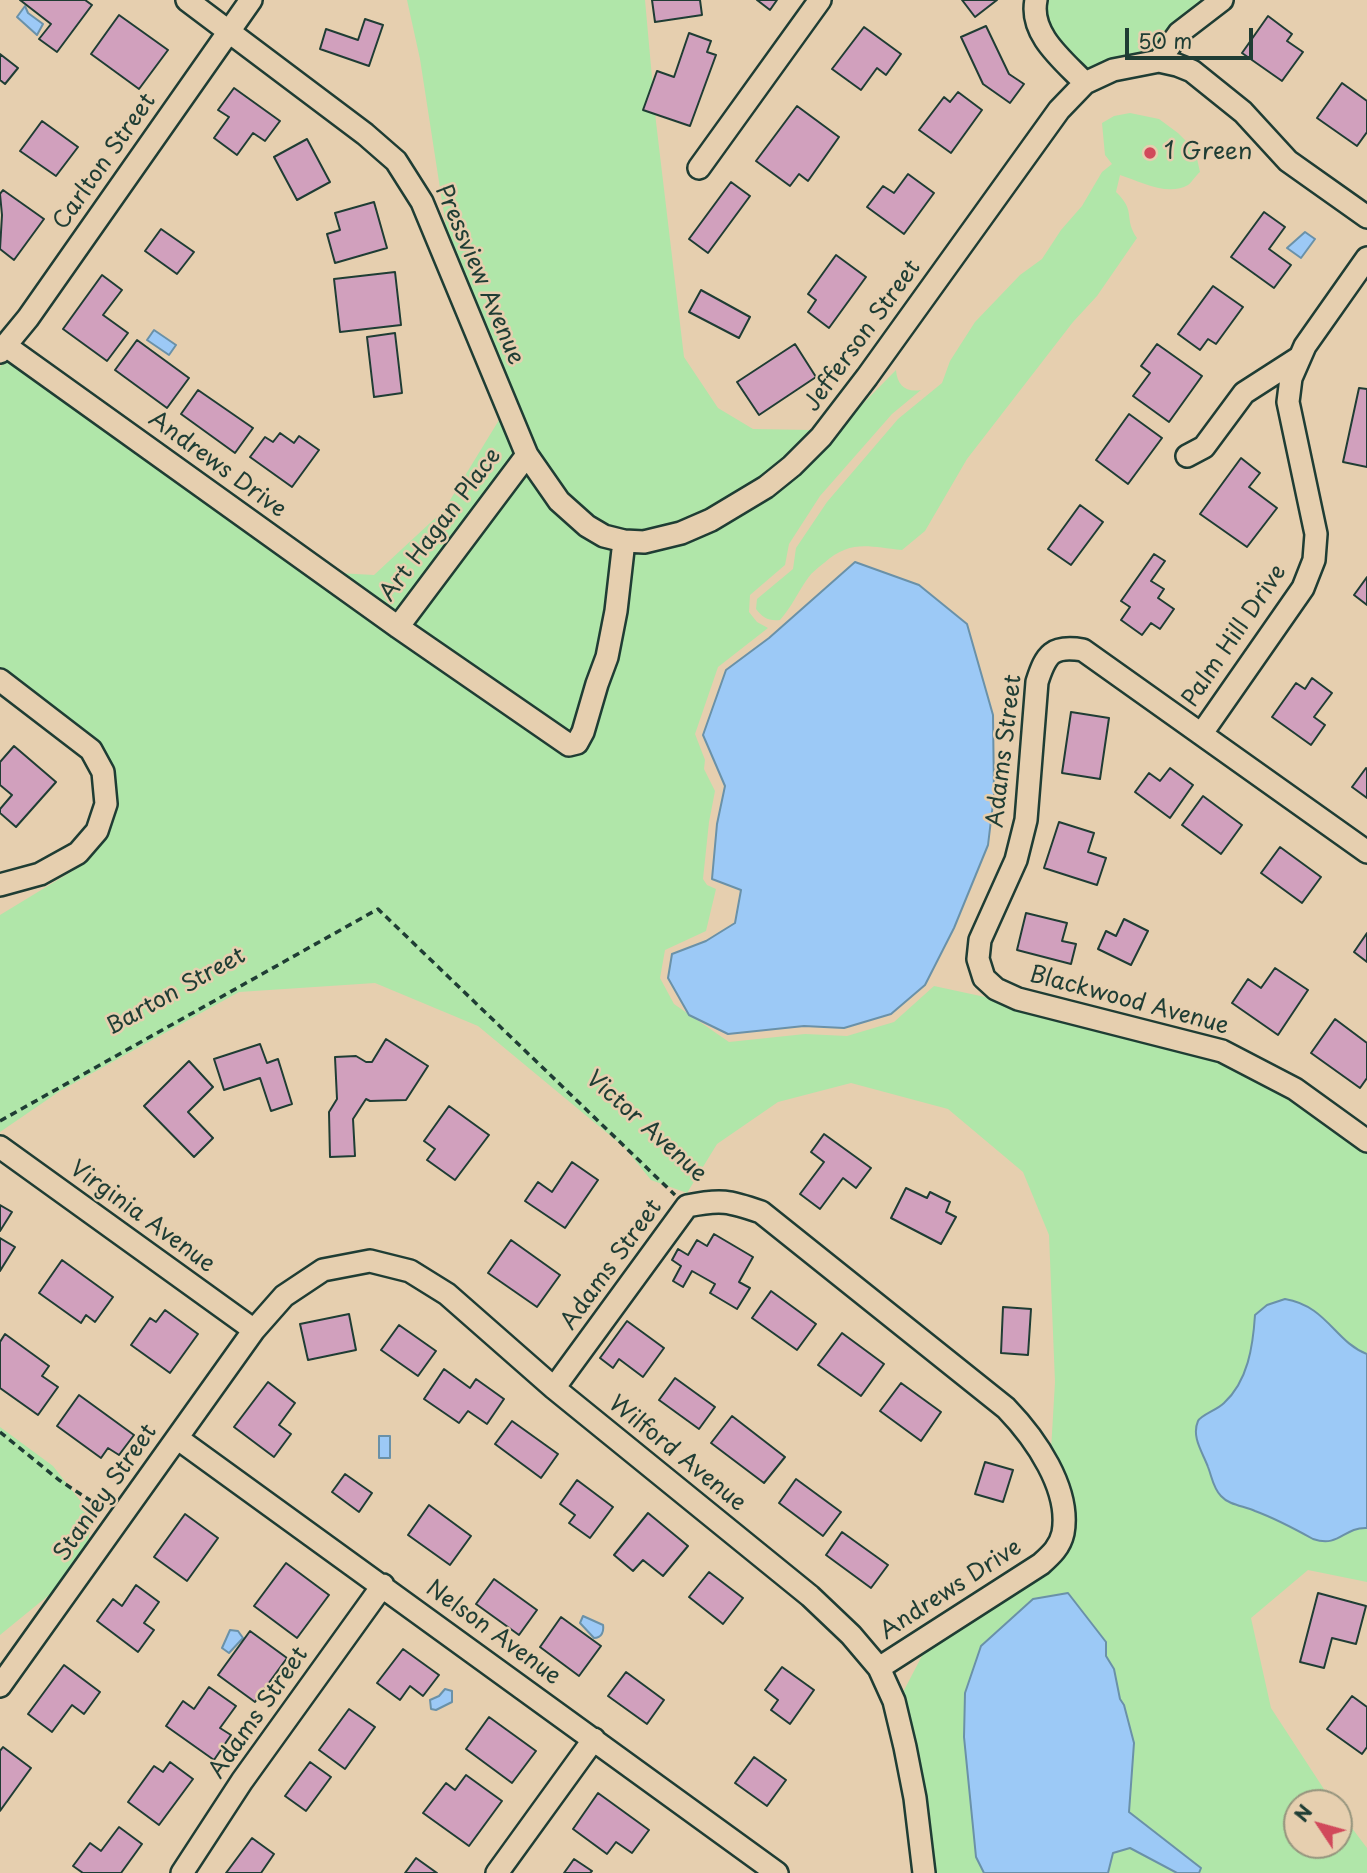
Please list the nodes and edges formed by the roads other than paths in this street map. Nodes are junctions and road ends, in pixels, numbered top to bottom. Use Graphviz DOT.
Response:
graph roads {
  1 [pos="187,0"];
  2 [pos="251,0"];
  3 [pos="820,0"];
  4 [pos="1036,0"];
  5 [pos="1222,0"];
  6 [pos="229,31"];
  7 [pos="1159,61"];
  8 [pos="1085,83"];
  9 [pos="699,168"];
  10 [pos="1367,217"];
  11 [pos="1367,258"];
  12 [pos="3,349"];
  13 [pos="1300,357"];
  14 [pos="527,455"];
  15 [pos="1187,456"];
  16 [pos="624,541"];
  17 [pos="398,627"];
  18 [pos="0,680"];
  19 [pos="1202,733"];
  20 [pos="1367,852"];
  21 [pos="0,885"];
  22 [pos="984,978"];
  23 [pos="1367,1141"];
  24 [pos="0,1147"];
  25 [pos="687,1206"];
  26 [pos="254,1330"];
  27 [pos="554,1388"];
  28 [pos="1006,1408"];
  29 [pos="177,1438"];
  30 [pos="383,1585"];
  31 [pos="879,1668"];
  32 [pos="0,1686"];
  33 [pos="594,1739"];
  34 [pos="182,1873"];
  35 [pos="497,1873"];
  36 [pos="777,1873"];
  37 [pos="924,1873"];
  1 -- 6 [label="street, Pressview Avenue"];
  2 -- 6 [label="street, Carlton Street"];
  3 -- 9 [label="street"];
  4 -- 8 [label="street"];
  5 -- 7 [label="street"];
  6 -- 12 [label="street, Carlton Street"];
  6 -- 14 [label="street, Pressview Avenue"];
  7 -- 8 [label="street"];
  7 -- 10 [label="street"];
  8 -- 16 [label="street, Jefferson Street"];
  11 -- 13 [label="street, Palm Hill Drive"];
  12 -- 17 [label="street, Andrews Drive"];
  13 -- 15 [label="street"];
  13 -- 19 [label="street, Palm Hill Drive"];
  14 -- 16 [label="street, Pressview Avenue"];
  14 -- 17 [label="street, Art Hagan Place"];
  16 -- 17 [label="street, Andrews Drive"];
  18 -- 21 [label="street"];
  19 -- 20 [label="street"];
  19 -- 22 [label="street, Adams Street"];
  22 -- 23 [label="street, Blackwood Avenue"];
  24 -- 26 [label="street, Virginia Avenue"];
  25 -- 27 [label="street, Adams Street"];
  25 -- 28 [label="street, Victor Avenue"];
  26 -- 27 [label="street, Wilford Avenue"];
  26 -- 29 [label="street, Stanley Street"];
  27 -- 31 [label="street, Wilford Avenue"];
  28 -- 31 [label="street, Andrews Drive"];
  29 -- 30 [label="street, Nelson Avenue"];
  29 -- 32 [label="street, Stanley Street"];
  30 -- 33 [label="street, Nelson Avenue"];
  30 -- 34 [label="street, Adams Street"];
  31 -- 37 [label="street, Wilford Avenue"];
  33 -- 35 [label="street"];
  33 -- 36 [label="street, Nelson Avenue"];
}
